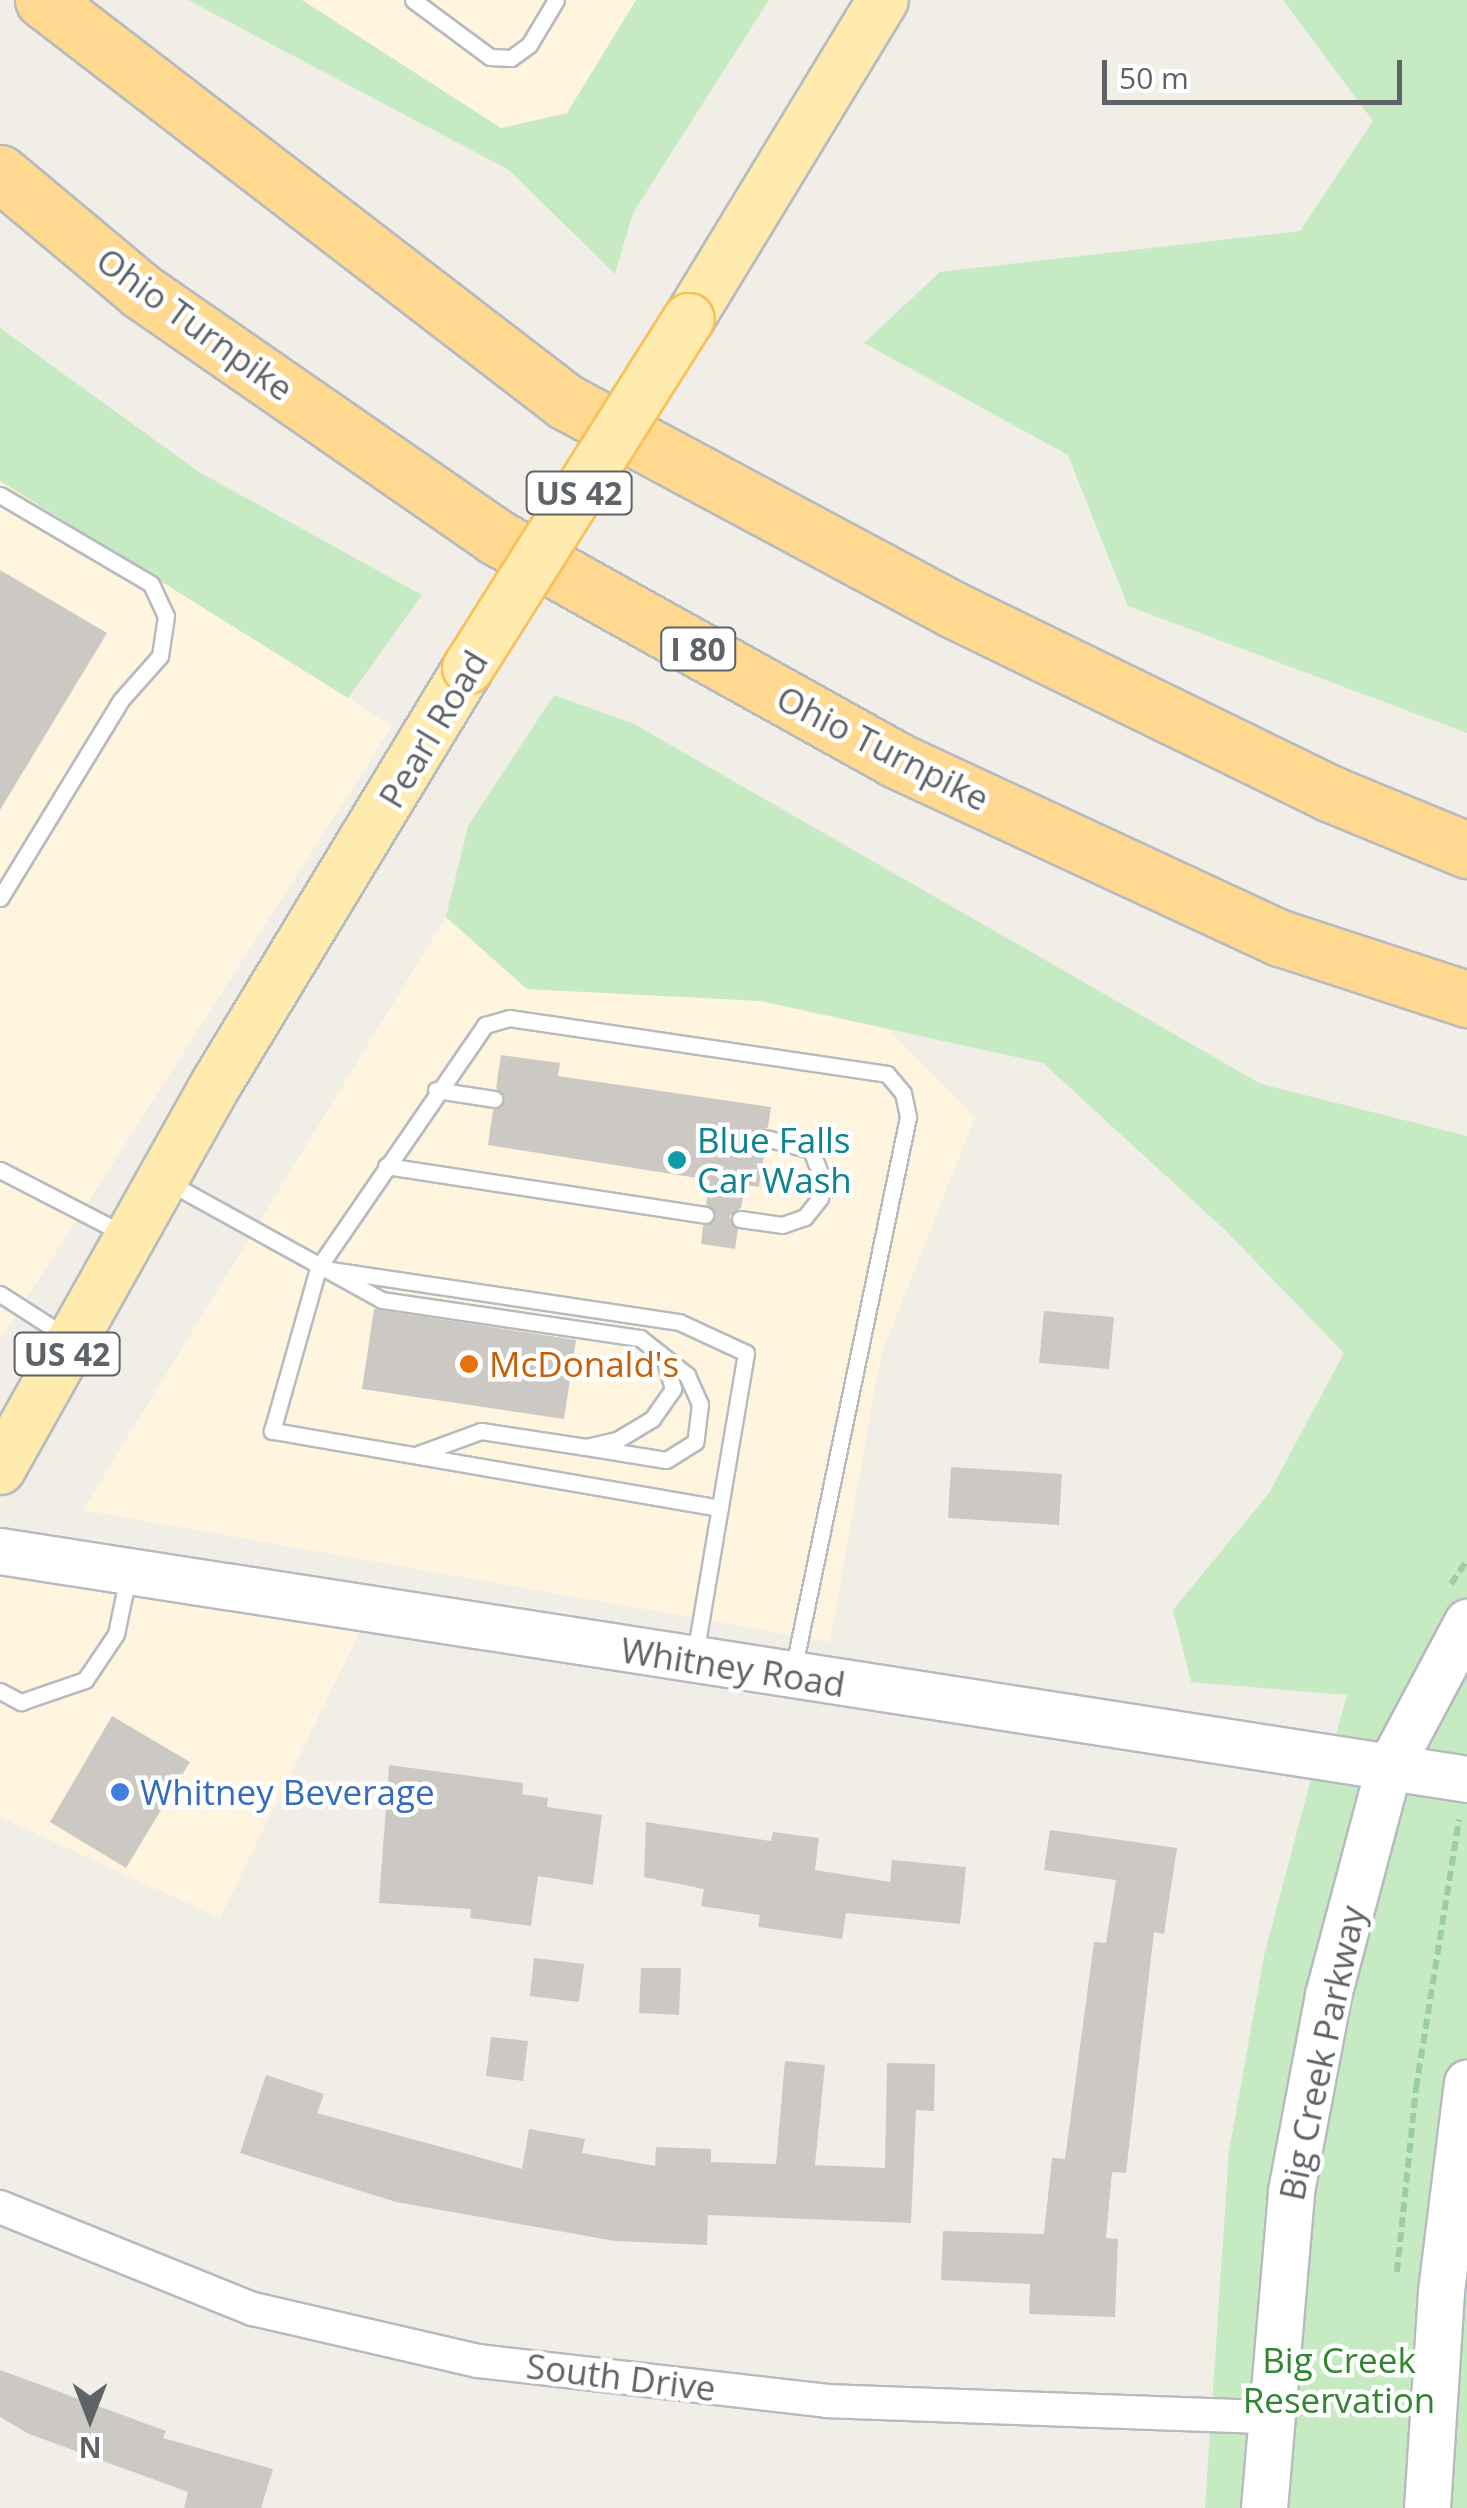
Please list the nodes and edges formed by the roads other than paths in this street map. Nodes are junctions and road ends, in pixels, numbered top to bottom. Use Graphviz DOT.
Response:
graph roads {
  1 [pos="43,0"];
  2 [pos="413,0"];
  3 [pos="556,0"];
  4 [pos="883,0"];
  5 [pos="0,173"];
  6 [pos="0,496"];
  7 [pos="1467,850"];
  8 [pos="0,898"];
  9 [pos="1467,999"];
  10 [pos="436,1090"];
  11 [pos="494,1099"];
  12 [pos="766,1138"];
  13 [pos="386,1166"];
  14 [pos="0,1170"];
  15 [pos="168,1182"];
  16 [pos="704,1215"];
  17 [pos="740,1219"];
  18 [pos="134,1239"];
  19 [pos="318,1268"];
  20 [pos="0,1294"];
  21 [pos="74,1342"];
  22 [pos="664,1360"];
  23 [pos="586,1447"];
  24 [pos="414,1455"];
  25 [pos="0,1469"];
  26 [pos="720,1508"];
  27 [pos="0,1551"];
  28 [pos="129,1572"];
  29 [pos="1467,1622"];
  30 [pos="694,1661"];
  31 [pos="792,1676"];
  32 [pos="0,1692"];
  33 [pos="1388,1770"];
  34 [pos="1467,1779"];
  35 [pos="1467,2084"];
  36 [pos="0,2207"];
  37 [pos="1268,2417"];
  38 [pos="1264,2508"];
  39 [pos="1427,2508"];
  1 -- 7 [label="highway"];
  2 -- 3 [label="lane"];
  4 -- 15 [label="main road, Pearl Road / US 42, bridge"];
  5 -- 9 [label="highway, Ohio Turnpike / I 80"];
  6 -- 8 [label="lane"];
  10 -- 11 [label="lane"];
  10 -- 13 [label="lane"];
  10 -- 31 [label="lane"];
  12 -- 17 [label="lane"];
  13 -- 16 [label="lane"];
  13 -- 19 [label="lane"];
  14 -- 18 [label="lane"];
  15 -- 18 [label="main road, Pearl Road / US 42"];
  15 -- 19 [label="lane"];
  18 -- 21 [label="main road, Pearl Road / US 42"];
  19 -- 22 [label="lane"];
  19 -- 24 [label="lane"];
  19 -- 26 [label="lane"];
  20 -- 21 [label="lane"];
  21 -- 25 [label="main road, Pearl Road / US 42"];
  22 -- 23 [label="lane"];
  22 -- 23 [label="lane"];
  23 -- 24 [label="lane"];
  24 -- 26 [label="lane"];
  26 -- 30 [label="lane"];
  27 -- 28 [label="street, Whitney Road"];
  28 -- 30 [label="street, Whitney Road"];
  28 -- 32 [label="lane"];
  29 -- 33 [label="street, Big Creek Parkway"];
  30 -- 31 [label="street, Whitney Road"];
  31 -- 33 [label="street, Whitney Road"];
  33 -- 34 [label="street, Whitney Road"];
  33 -- 37 [label="street, Big Creek Parkway"];
  35 -- 39 [label="street"];
  36 -- 37 [label="street, South Drive"];
  37 -- 38 [label="street, Big Creek Parkway"];
}
